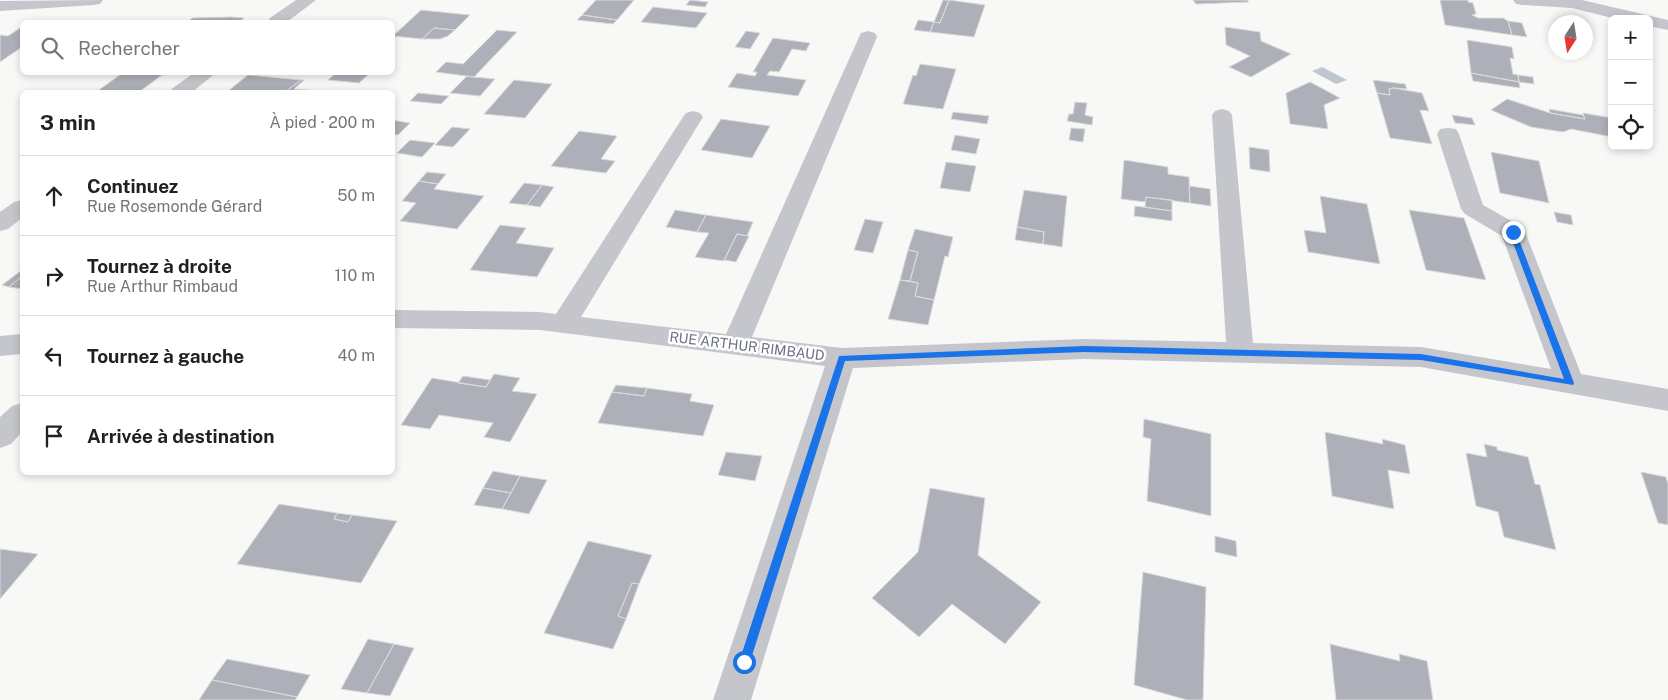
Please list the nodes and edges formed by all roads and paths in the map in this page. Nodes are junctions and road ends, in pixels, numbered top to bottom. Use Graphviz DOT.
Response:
graph roads {
  1 [pos="94,0"];
  2 [pos="307,0"];
  3 [pos="1522,0"];
  4 [pos="0,6"];
  5 [pos="1623,15"];
  6 [pos="279,20"];
  7 [pos="1653,22"];
  8 [pos="1668,25"];
  9 [pos="868,37"];
  10 [pos="204,75"];
  11 [pos="183,90"];
  12 [pos="1222,115"];
  13 [pos="694,117"];
  14 [pos="1448,134"];
  15 [pos="20,209"];
  16 [pos="0,224"];
  17 [pos="395,319"];
  18 [pos="563,324"];
  19 [pos="20,344"];
  20 [pos="734,345"];
  21 [pos="0,346"];
  22 [pos="1240,353"];
  23 [pos="842,358"];
  24 [pos="1570,383"];
  25 [pos="1668,400"];
  26 [pos="20,416"];
  27 [pos="0,436"];
  28 [pos="732,700"];
  1 -- 4 [label="street"];
  2 -- 6 [label="street"];
  3 -- 5 [label="street"];
  7 -- 8 [label="street"];
  9 -- 20 [label="street"];
  10 -- 11 [label="street"];
  12 -- 22 [label="street"];
  13 -- 18 [label="street"];
  14 -- 24 [label="street"];
  15 -- 16 [label="street"];
  17 -- 18 [label="street, RUE ARTHUR RIMBAUD"];
  18 -- 20 [label="street, RUE ARTHUR RIMBAUD"];
  19 -- 21 [label="street"];
  20 -- 23 [label="street, RUE ARTHUR RIMBAUD"];
  22 -- 23 [label="street, RUE ARTHUR RIMBAUD"];
  22 -- 24 [label="street, RUE ARTHUR RIMBAUD"];
  23 -- 28 [label="street"];
  24 -- 25 [label="street, RUE ARTHUR RIMBAUD"];
  26 -- 27 [label="street"];
}
